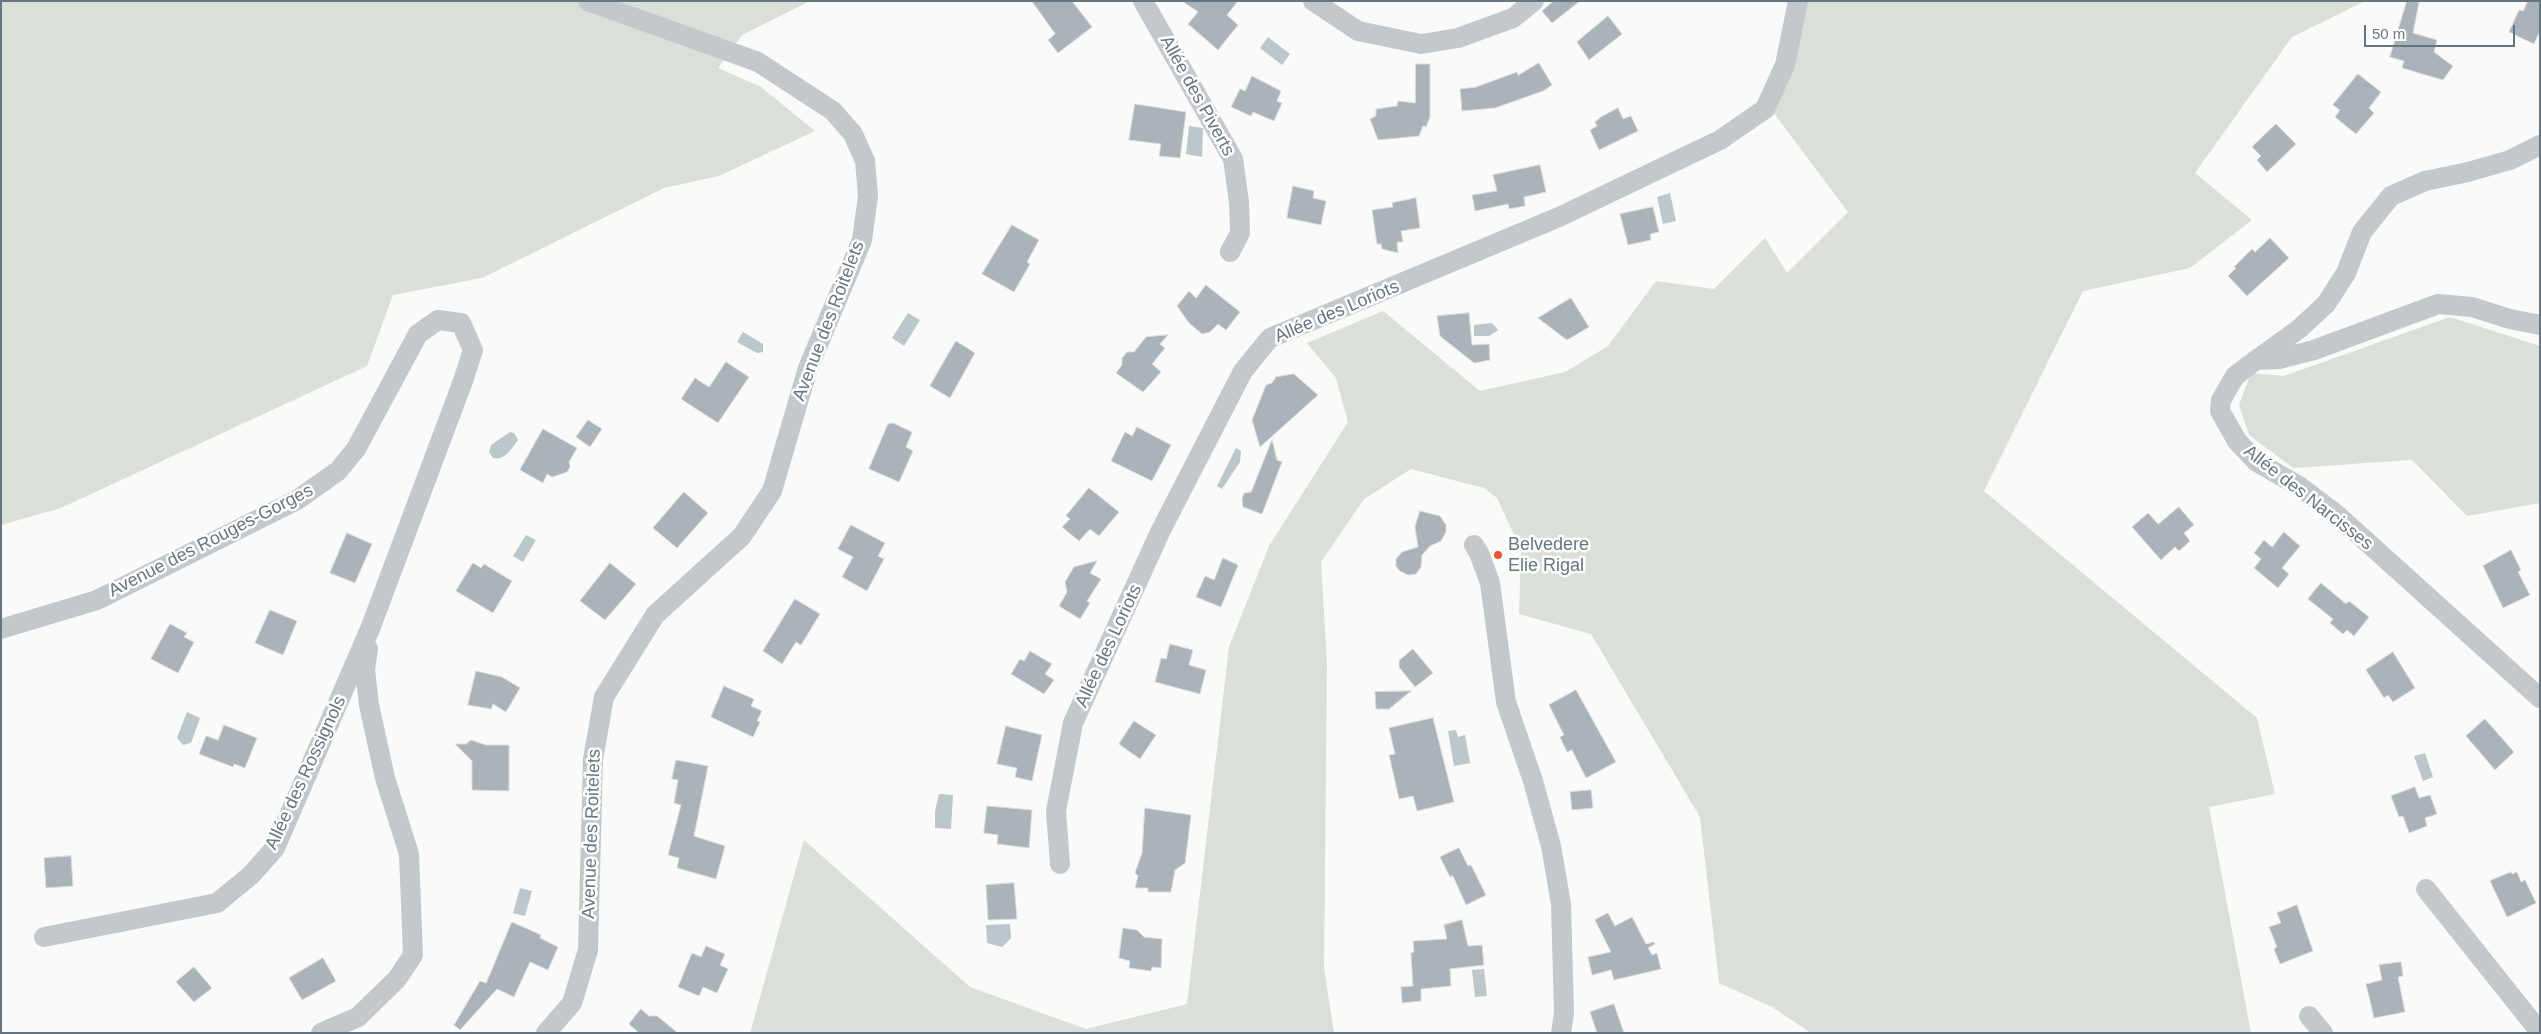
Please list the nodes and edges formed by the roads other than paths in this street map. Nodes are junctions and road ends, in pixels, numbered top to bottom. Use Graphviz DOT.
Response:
graph roads {
  1 [pos="588,1"];
  2 [pos="1143,1"];
  3 [pos="1313,1"];
  4 [pos="1534,1"];
  5 [pos="1798,1"];
  6 [pos="2540,146"];
  7 [pos="1230,252"];
  8 [pos="2540,325"];
  9 [pos="2256,360"];
  10 [pos="1474,545"];
  11 [pos="1,629"];
  12 [pos="370,629"];
  13 [pos="2540,698"];
  14 [pos="1060,864"];
  15 [pos="2426,889"];
  16 [pos="44,937"];
  17 [pos="2309,1016"];
  18 [pos="2540,1032"];
  19 [pos="321,1033"];
  20 [pos="546,1033"];
  21 [pos="1561,1033"];
  22 [pos="2323,1033"];
  1 -- 20 [label="street, Avenue des Roitelets"];
  2 -- 7 [label="street, Allée des Piverts"];
  3 -- 4 [label="street"];
  5 -- 14 [label="street, Allée des Loriots"];
  6 -- 9 [label="street, Allée des Narcisses"];
  8 -- 9 [label="street"];
  9 -- 13 [label="street, Allée des Narcisses"];
  10 -- 21 [label="street"];
  11 -- 12 [label="street, Avenue des Rouges-Gorges"];
  12 -- 16 [label="street, Allée des Rossignols"];
  12 -- 19 [label="street"];
  15 -- 18 [label="street"];
  17 -- 22 [label="street"];
}
